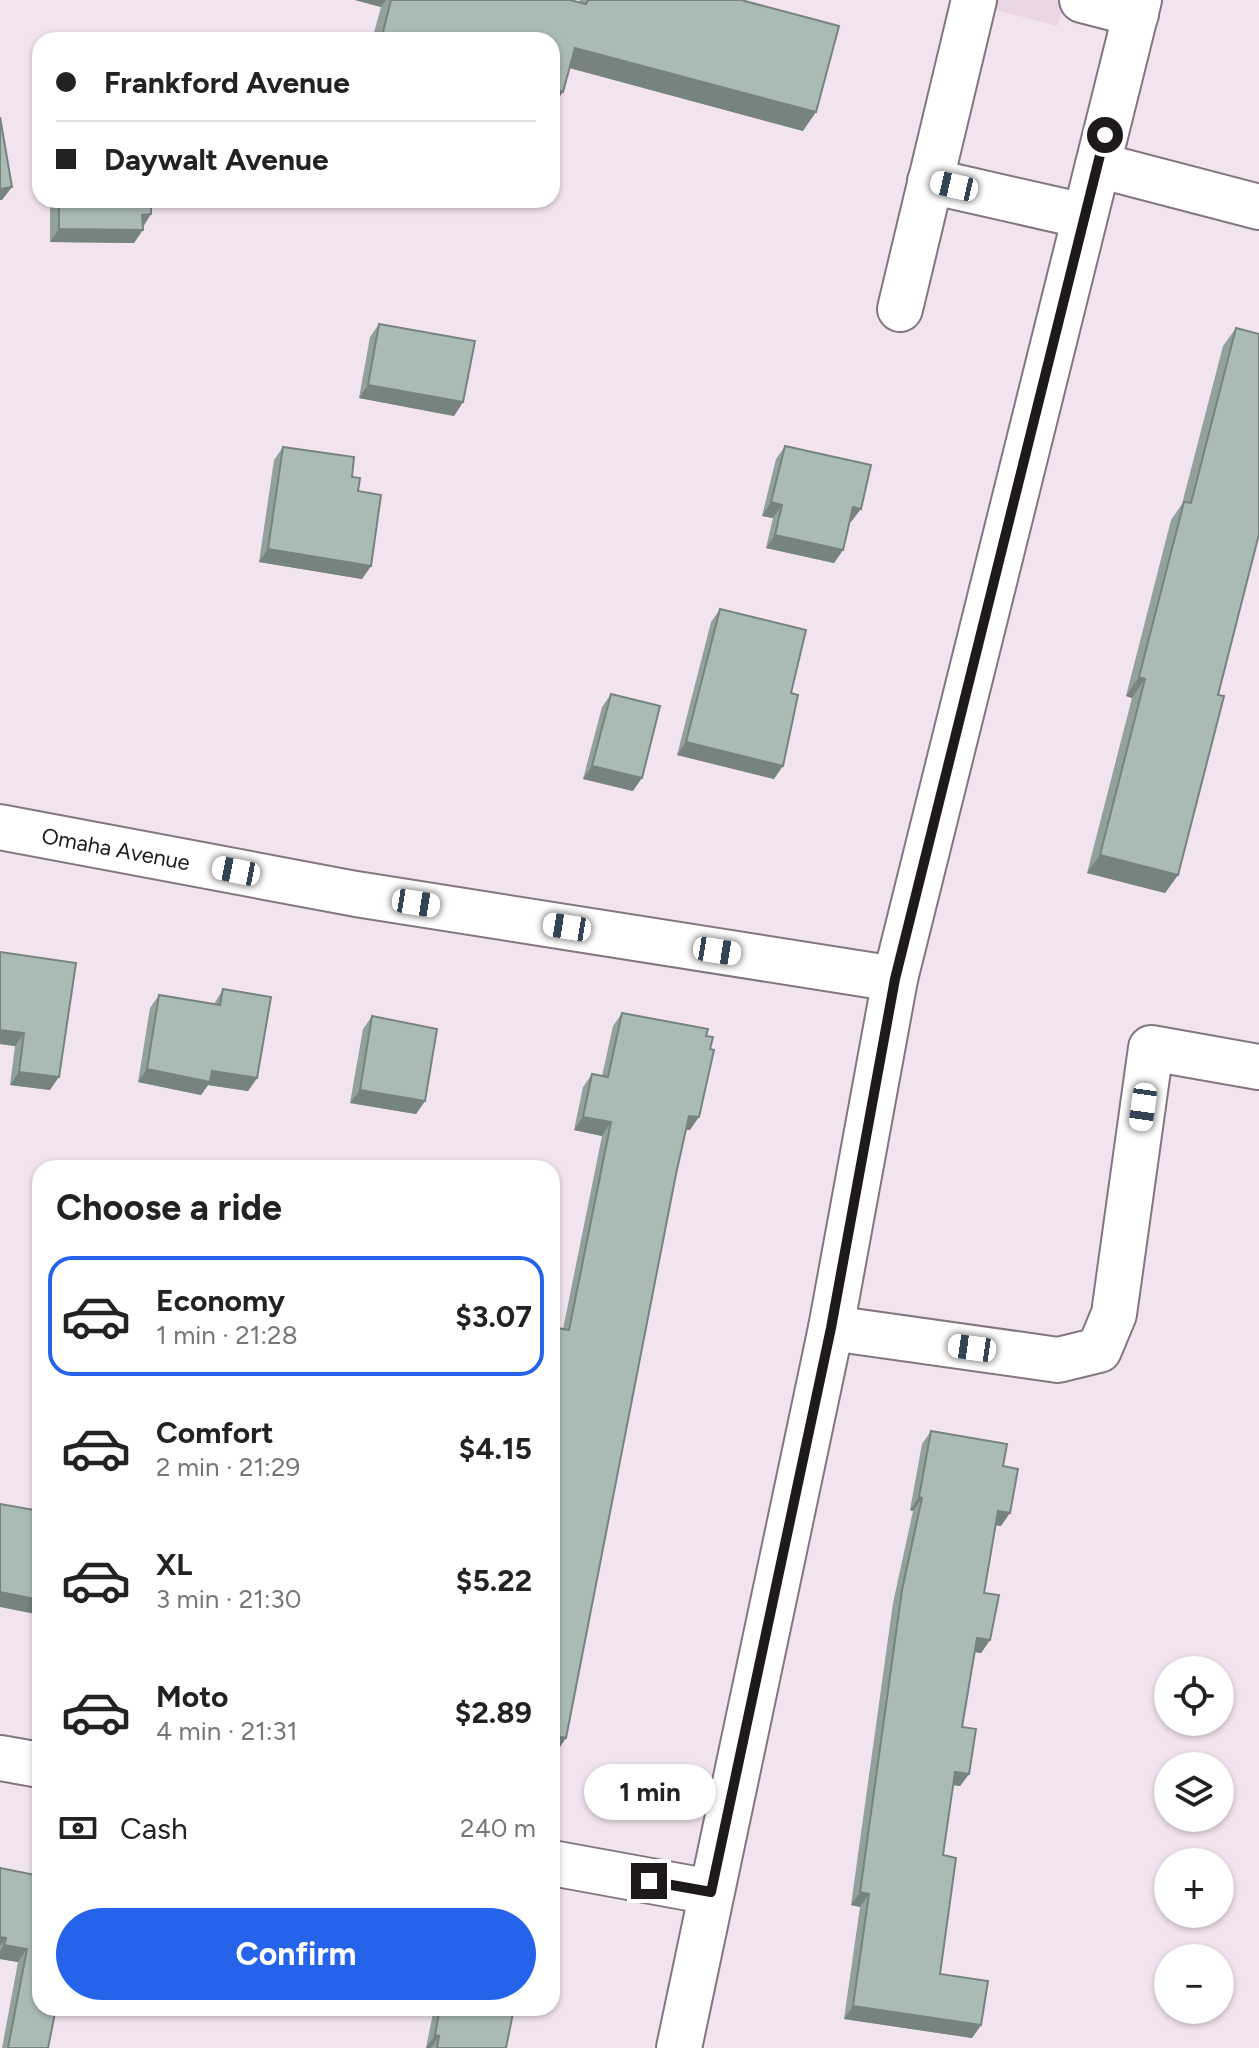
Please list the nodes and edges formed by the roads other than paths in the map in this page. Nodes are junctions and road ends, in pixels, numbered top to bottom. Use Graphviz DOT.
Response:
graph roads {
  1 [pos="974,0"];
  2 [pos="1082,0"];
  3 [pos="1138,7"];
  4 [pos="1098,165"];
  5 [pos="930,181"];
  6 [pos="1259,207"];
  7 [pos="1084,216"];
  8 [pos="900,309"];
  9 [pos="0,827"];
  10 [pos="895,979"];
  11 [pos="1259,1067"];
  12 [pos="831,1328"];
  13 [pos="0,1758"];
  14 [pos="32,1764"];
  15 [pos="560,1864"];
  16 [pos="711,1892"];
  17 [pos="679,2048"];
  1 -- 5 [label="street"];
  2 -- 3 [label="street"];
  3 -- 4 [label="street"];
  4 -- 6 [label="street"];
  4 -- 7 [label="street"];
  5 -- 7 [label="street"];
  5 -- 8 [label="street"];
  7 -- 10 [label="street"];
  9 -- 10 [label="street, Omaha Avenue"];
  10 -- 12 [label="street"];
  11 -- 12 [label="street"];
  12 -- 16 [label="street"];
  13 -- 14 [label="street"];
  15 -- 16 [label="street"];
  16 -- 17 [label="street"];
}
